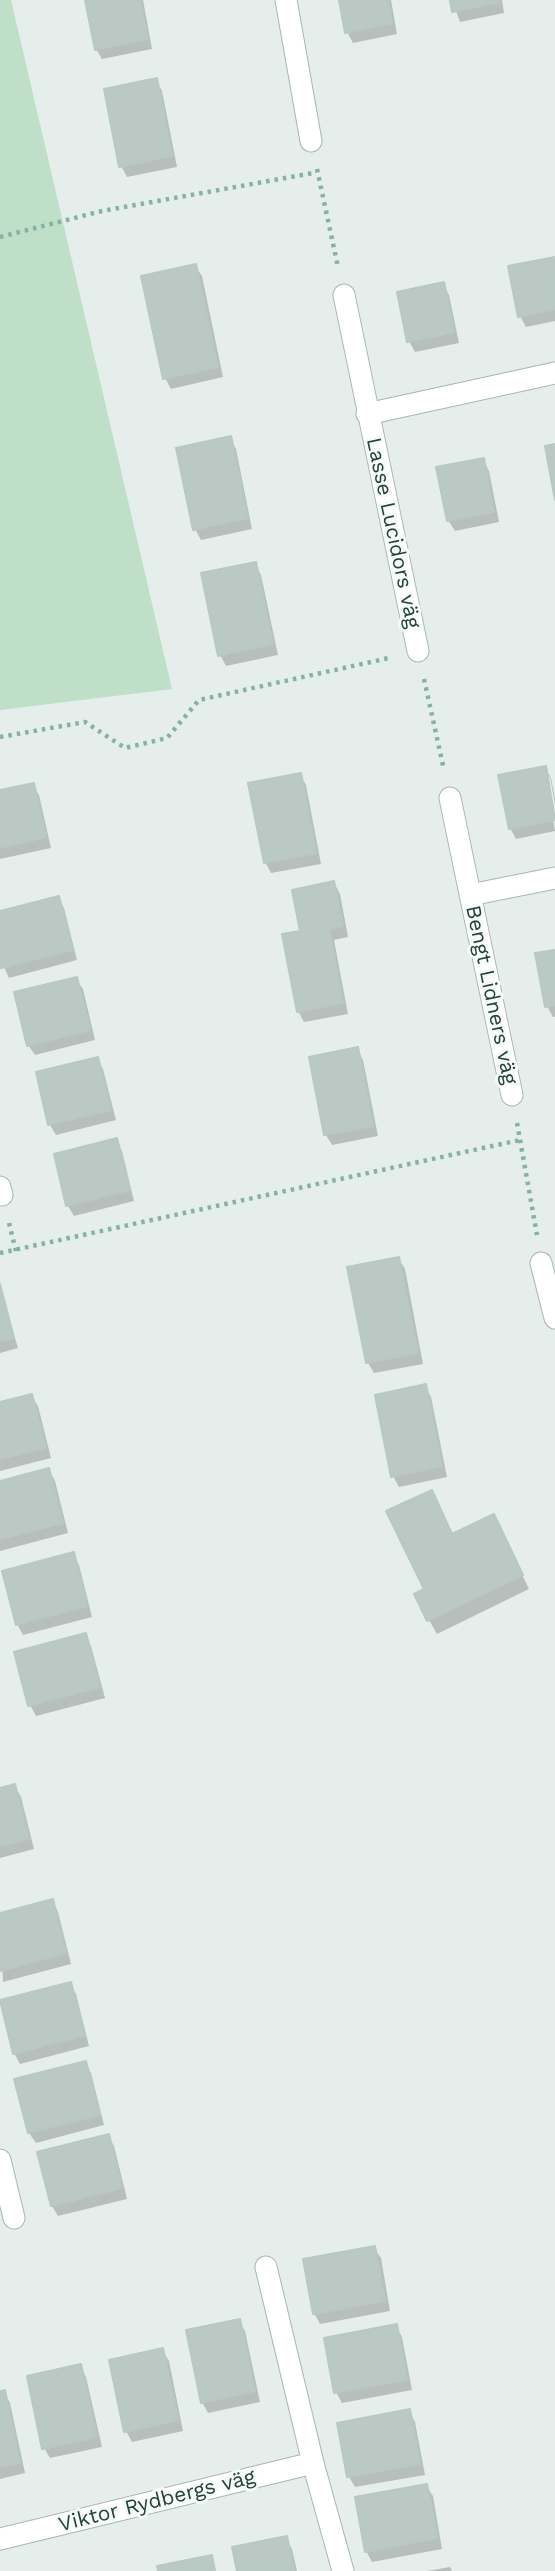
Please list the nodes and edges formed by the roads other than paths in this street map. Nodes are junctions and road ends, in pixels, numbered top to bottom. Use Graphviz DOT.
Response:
graph roads {
  1 [pos="286,0"];
  2 [pos="311,141"];
  3 [pos="344,295"];
  4 [pos="555,373"];
  5 [pos="367,414"];
  6 [pos="418,651"];
  7 [pos="450,798"];
  8 [pos="555,878"];
  9 [pos="470,895"];
  10 [pos="512,1095"];
  11 [pos="541,1263"];
  12 [pos="555,1318"];
  13 [pos="0,2160"];
  14 [pos="14,2218"];
  15 [pos="266,2267"];
  16 [pos="313,2463"];
  17 [pos="0,2539"];
  18 [pos="343,2571"];
  1 -- 2 [label="street"];
  3 -- 5 [label="street, Lasse Lucidors väg"];
  4 -- 5 [label="street, Lasse Lucidors väg"];
  5 -- 6 [label="street, Lasse Lucidors väg"];
  7 -- 9 [label="street, Bengt Lidners väg"];
  8 -- 9 [label="street, Bengt Lidners väg"];
  9 -- 10 [label="street, Bengt Lidners väg"];
  11 -- 12 [label="street"];
  13 -- 14 [label="street"];
  15 -- 16 [label="street"];
  16 -- 17 [label="street, Viktor Rydbergs väg"];
  16 -- 18 [label="street"];
}
